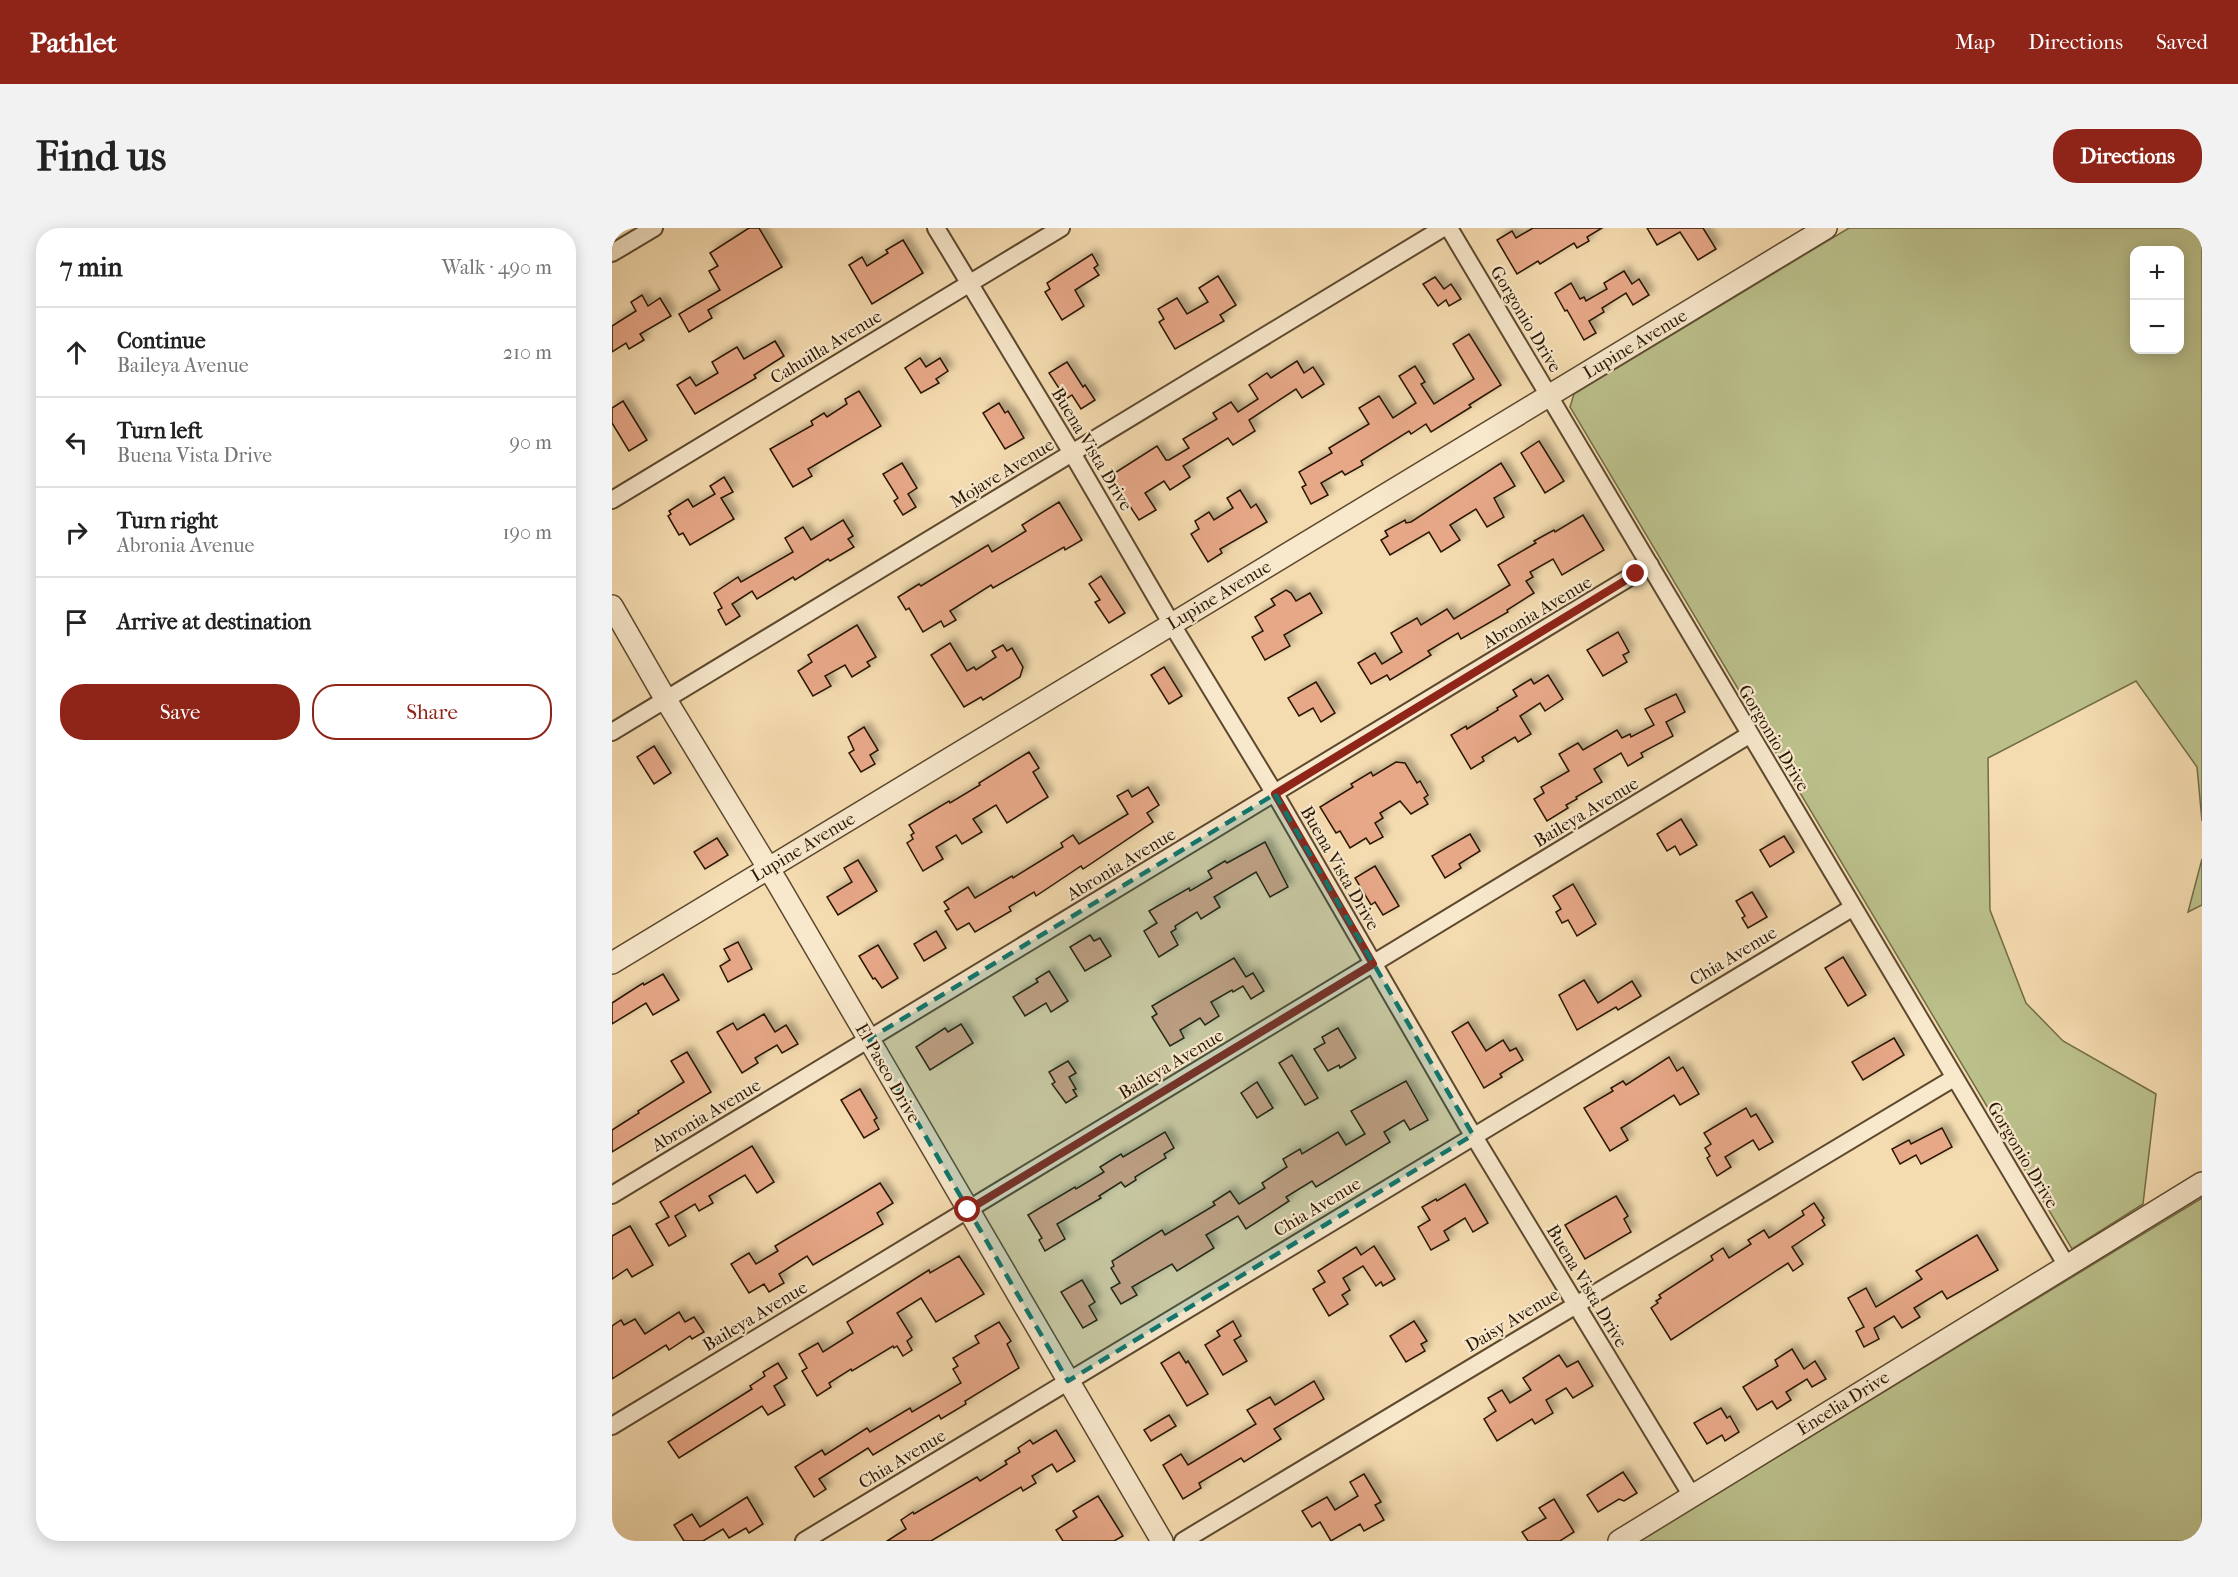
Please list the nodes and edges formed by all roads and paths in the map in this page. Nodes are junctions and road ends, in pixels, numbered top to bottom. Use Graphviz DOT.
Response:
graph roads {
  1 [pos="654,228"];
  2 [pos="936,228"];
  3 [pos="1061,228"];
  4 [pos="1443,228"];
  5 [pos="1449,228"];
  6 [pos="1826,228"];
  7 [pos="612,254"];
  8 [pos="970,283"];
  9 [pos="1549,396"];
  10 [pos="1072,453"];
  11 [pos="612,500"];
  12 [pos="1650,565"];
  13 [pos="612,606"];
  14 [pos="1171,623"];
  15 [pos="666,700"];
  16 [pos="612,732"];
  17 [pos="1749,735"];
  18 [pos="1275,794"];
  19 [pos="769,868"];
  20 [pos="1852,908"];
  21 [pos="612,963"];
  22 [pos="1373,964"];
  23 [pos="869,1039"];
  24 [pos="1954,1078"];
  25 [pos="1473,1135"];
  26 [pos="2202,1184"];
  27 [pos="612,1195"];
  28 [pos="968,1210"];
  29 [pos="2067,1266"];
  30 [pos="1574,1305"];
  31 [pos="1068,1381"];
  32 [pos="612,1426"];
  33 [pos="1692,1496"];
  34 [pos="804,1541"];
  35 [pos="1162,1541"];
  36 [pos="1183,1541"];
  37 [pos="1619,1541"];
  1 -- 7 [label="street"];
  2 -- 8 [label="street, Buena Vista Drive"];
  3 -- 8 [label="street, Cahuilla Avenue"];
  4 -- 10 [label="street, Mojave Avenue"];
  5 -- 9 [label="street, Gorgonio Drive"];
  6 -- 9 [label="street, Lupine Avenue"];
  8 -- 10 [label="street, Buena Vista Drive"];
  8 -- 11 [label="street, Cahuilla Avenue"];
  9 -- 12 [label="street, Gorgonio Drive"];
  9 -- 14 [label="street, Lupine Avenue"];
  10 -- 14 [label="street, Buena Vista Drive"];
  10 -- 15 [label="street, Mojave Avenue"];
  12 -- 17 [label="street, Gorgonio Drive"];
  12 -- 18 [label="street, Abronia Avenue"];
  13 -- 15 [label="street, El Paseo Drive"];
  14 -- 18 [label="street, Buena Vista Drive"];
  14 -- 19 [label="street, Lupine Avenue"];
  15 -- 16 [label="street, Mojave Avenue"];
  15 -- 19 [label="street, El Paseo Drive"];
  17 -- 20 [label="street, Gorgonio Drive"];
  17 -- 22 [label="street, Baileya Avenue"];
  18 -- 22 [label="street, Buena Vista Drive"];
  18 -- 23 [label="street, Abronia Avenue"];
  19 -- 21 [label="street, Lupine Avenue"];
  19 -- 23 [label="street, El Paseo Drive"];
  20 -- 24 [label="street, Gorgonio Drive"];
  20 -- 25 [label="street, Chia Avenue"];
  22 -- 25 [label="street, Buena Vista Drive"];
  22 -- 28 [label="street, Baileya Avenue"];
  23 -- 27 [label="street, Abronia Avenue"];
  23 -- 28 [label="street, El Paseo Drive"];
  24 -- 29 [label="street, Gorgonio Drive"];
  24 -- 30 [label="street, Daisy Avenue"];
  25 -- 30 [label="street, Buena Vista Drive"];
  25 -- 31 [label="street, Chia Avenue"];
  26 -- 29 [label="street, Encelia Drive"];
  28 -- 31 [label="street, El Paseo Drive"];
  28 -- 32 [label="street, Baileya Avenue"];
  29 -- 33 [label="street, Encelia Drive"];
  30 -- 33 [label="street, Buena Vista Drive"];
  30 -- 36 [label="street, Daisy Avenue"];
  31 -- 34 [label="street, Chia Avenue"];
  31 -- 35 [label="street, El Paseo Drive"];
  33 -- 37 [label="street, Encelia Drive"];
}
